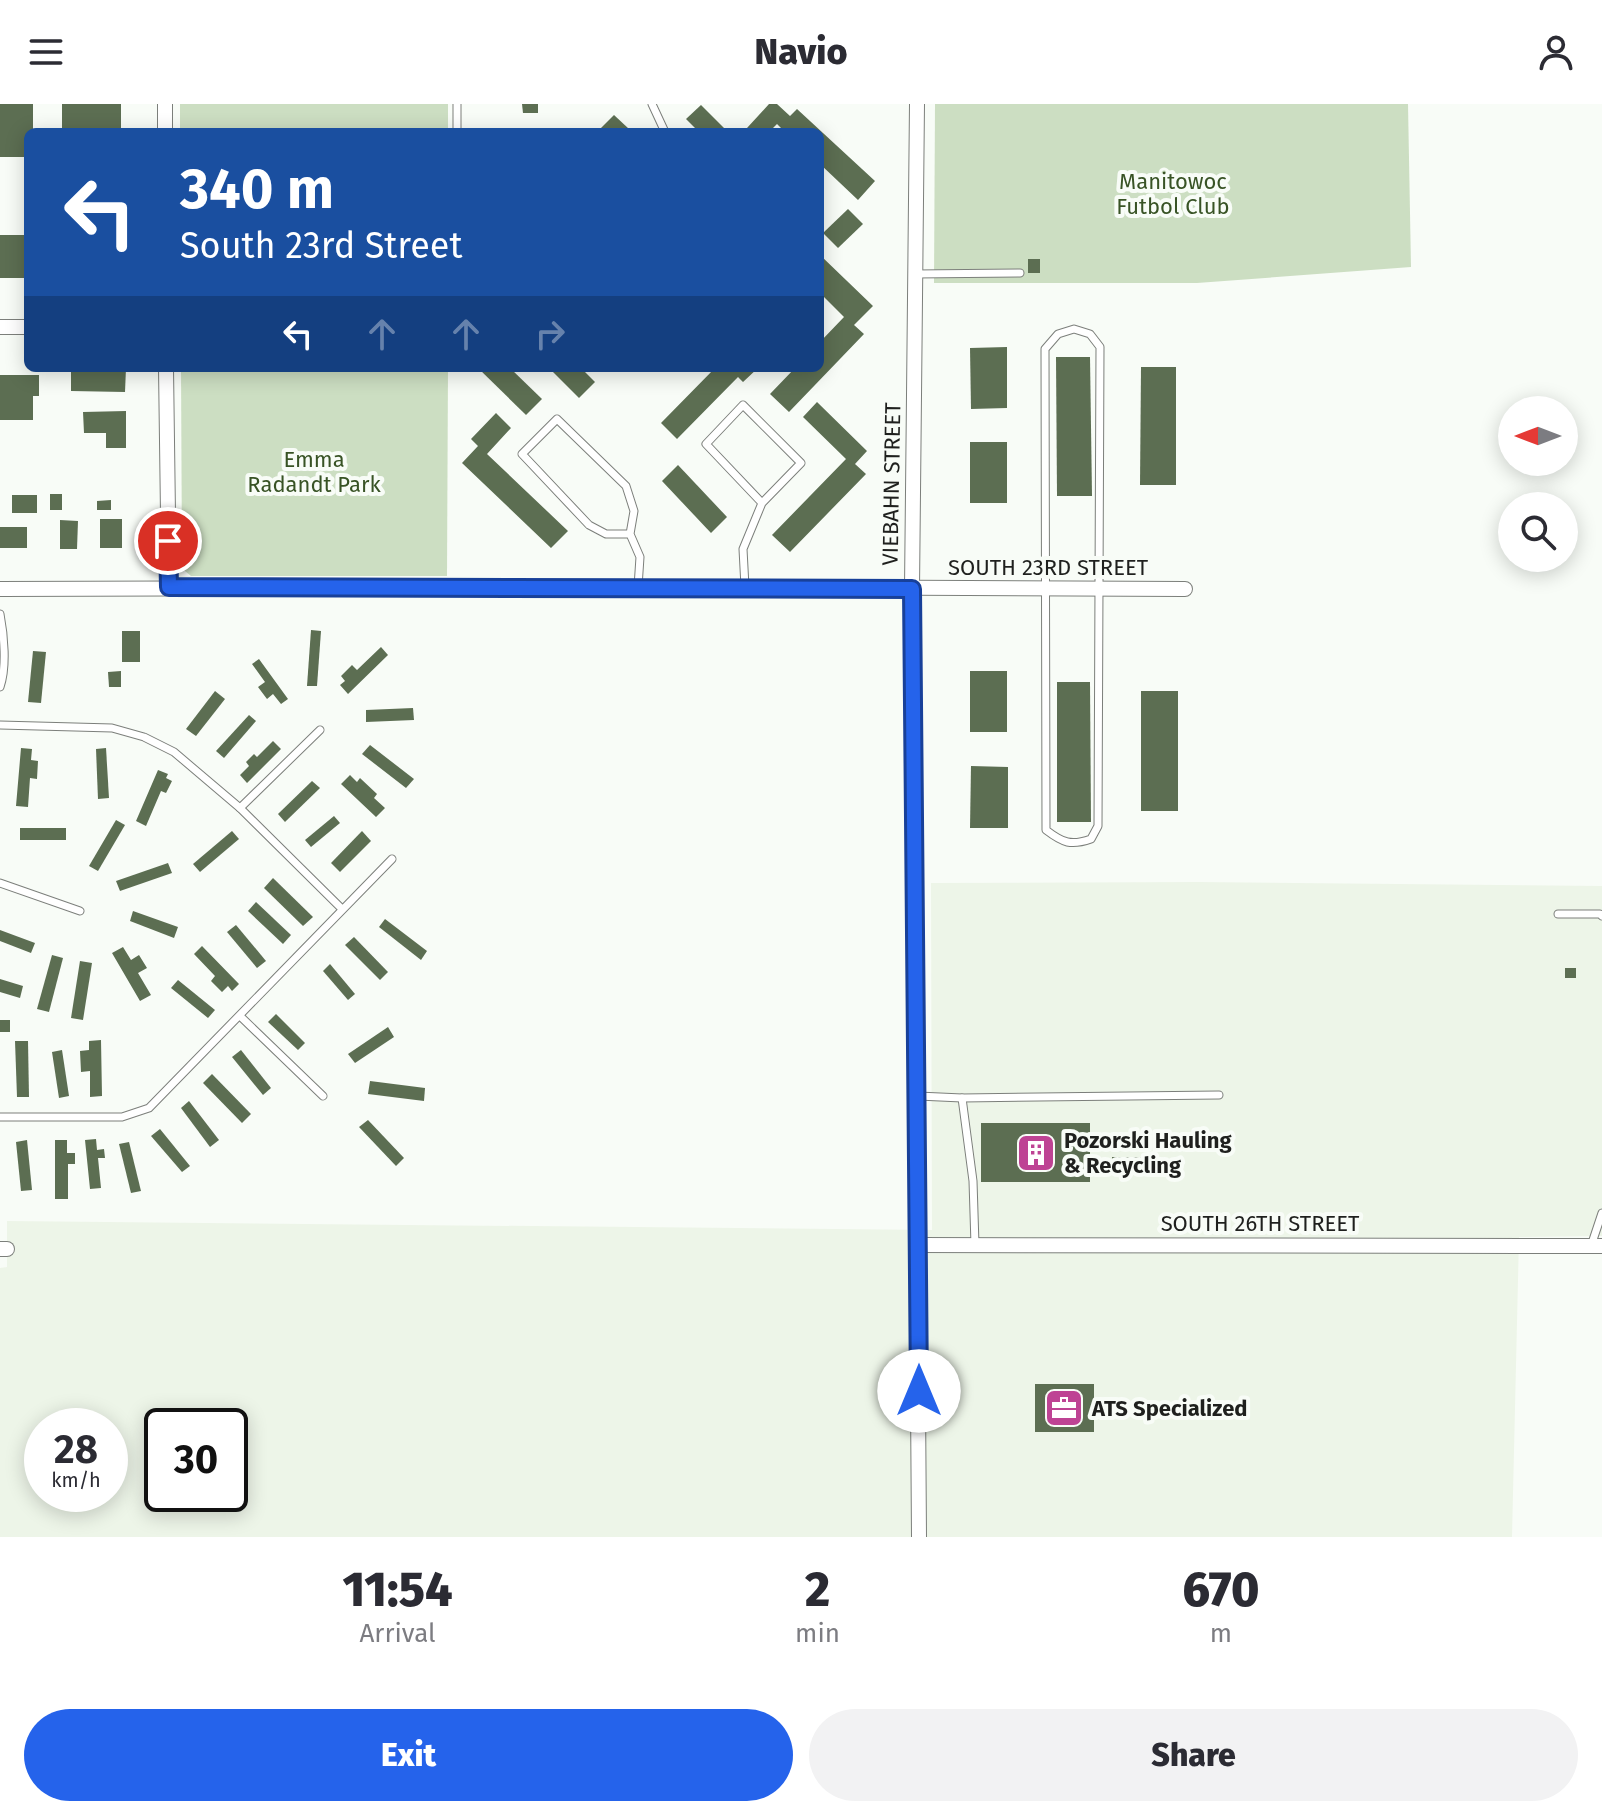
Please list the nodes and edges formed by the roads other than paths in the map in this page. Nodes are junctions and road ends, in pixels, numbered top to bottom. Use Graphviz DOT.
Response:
graph roads {
  1 [pos="165,104"];
  2 [pos="457,104"];
  3 [pos="652,104"];
  4 [pos="917,104"];
  5 [pos="165,128"];
  6 [pos="457,128"];
  7 [pos="663,128"];
  8 [pos="1020,273"];
  9 [pos="915,274"];
  10 [pos="0,327"];
  11 [pos="24,327"];
  12 [pos="166,372"];
  13 [pos="762,503"];
  14 [pos="630,534"];
  15 [pos="169,587"];
  16 [pos="638,587"];
  17 [pos="745,587"];
  18 [pos="0,589"];
  19 [pos="912,589"];
  20 [pos="1047,589"];
  21 [pos="1098,589"];
  22 [pos="1185,589"];
  23 [pos="0,614"];
  24 [pos="0,687"];
  25 [pos="0,725"];
  26 [pos="320,730"];
  27 [pos="240,808"];
  28 [pos="392,859"];
  29 [pos="0,883"];
  30 [pos="342,909"];
  31 [pos="80,911"];
  32 [pos="1558,914"];
  33 [pos="1602,916"];
  34 [pos="240,1016"];
  35 [pos="1219,1095"];
  36 [pos="323,1096"];
  37 [pos="918,1096"];
  38 [pos="962,1098"];
  39 [pos="0,1117"];
  40 [pos="1602,1213"];
  41 [pos="918,1245"];
  42 [pos="975,1245"];
  43 [pos="1597,1246"];
  44 [pos="919,1537"];
  1 -- 5 [label="street"];
  2 -- 6 [label="lane"];
  3 -- 7 [label="lane"];
  4 -- 9 [label="street, VIEBAHN STREET"];
  8 -- 9 [label="lane"];
  9 -- 19 [label="street, VIEBAHN STREET"];
  10 -- 11 [label="street"];
  12 -- 15 [label="street"];
  13 -- 13 [label="lane"];
  13 -- 17 [label="lane"];
  14 -- 14 [label="lane"];
  14 -- 16 [label="lane"];
  15 -- 16 [label="street, SOUTH 23RD STREET"];
  15 -- 18 [label="street, SOUTH 23RD STREET"];
  16 -- 17 [label="street, SOUTH 23RD STREET"];
  17 -- 19 [label="street, SOUTH 23RD STREET"];
  19 -- 20 [label="street, SOUTH 23RD STREET"];
  19 -- 37 [label="street, VIEBAHN STREET"];
  20 -- 21 [label="street, SOUTH 23RD STREET"];
  20 -- 21 [label="lane"];
  20 -- 21 [label="lane"];
  21 -- 22 [label="street, SOUTH 23RD STREET"];
  23 -- 24 [label="lane"];
  25 -- 27 [label="lane"];
  26 -- 27 [label="lane"];
  27 -- 30 [label="lane"];
  28 -- 30 [label="lane"];
  29 -- 31 [label="lane"];
  30 -- 34 [label="lane"];
  32 -- 33 [label="lane"];
  34 -- 36 [label="lane"];
  34 -- 39 [label="lane"];
  35 -- 38 [label="lane"];
  37 -- 38 [label="lane"];
  37 -- 41 [label="street, VIEBAHN STREET"];
  38 -- 42 [label="lane"];
  40 -- 43 [label="lane"];
  41 -- 42 [label="street, SOUTH 26TH STREET"];
  41 -- 44 [label="street, VIEBAHN STREET"];
  42 -- 43 [label="street, SOUTH 26TH STREET"];
}
